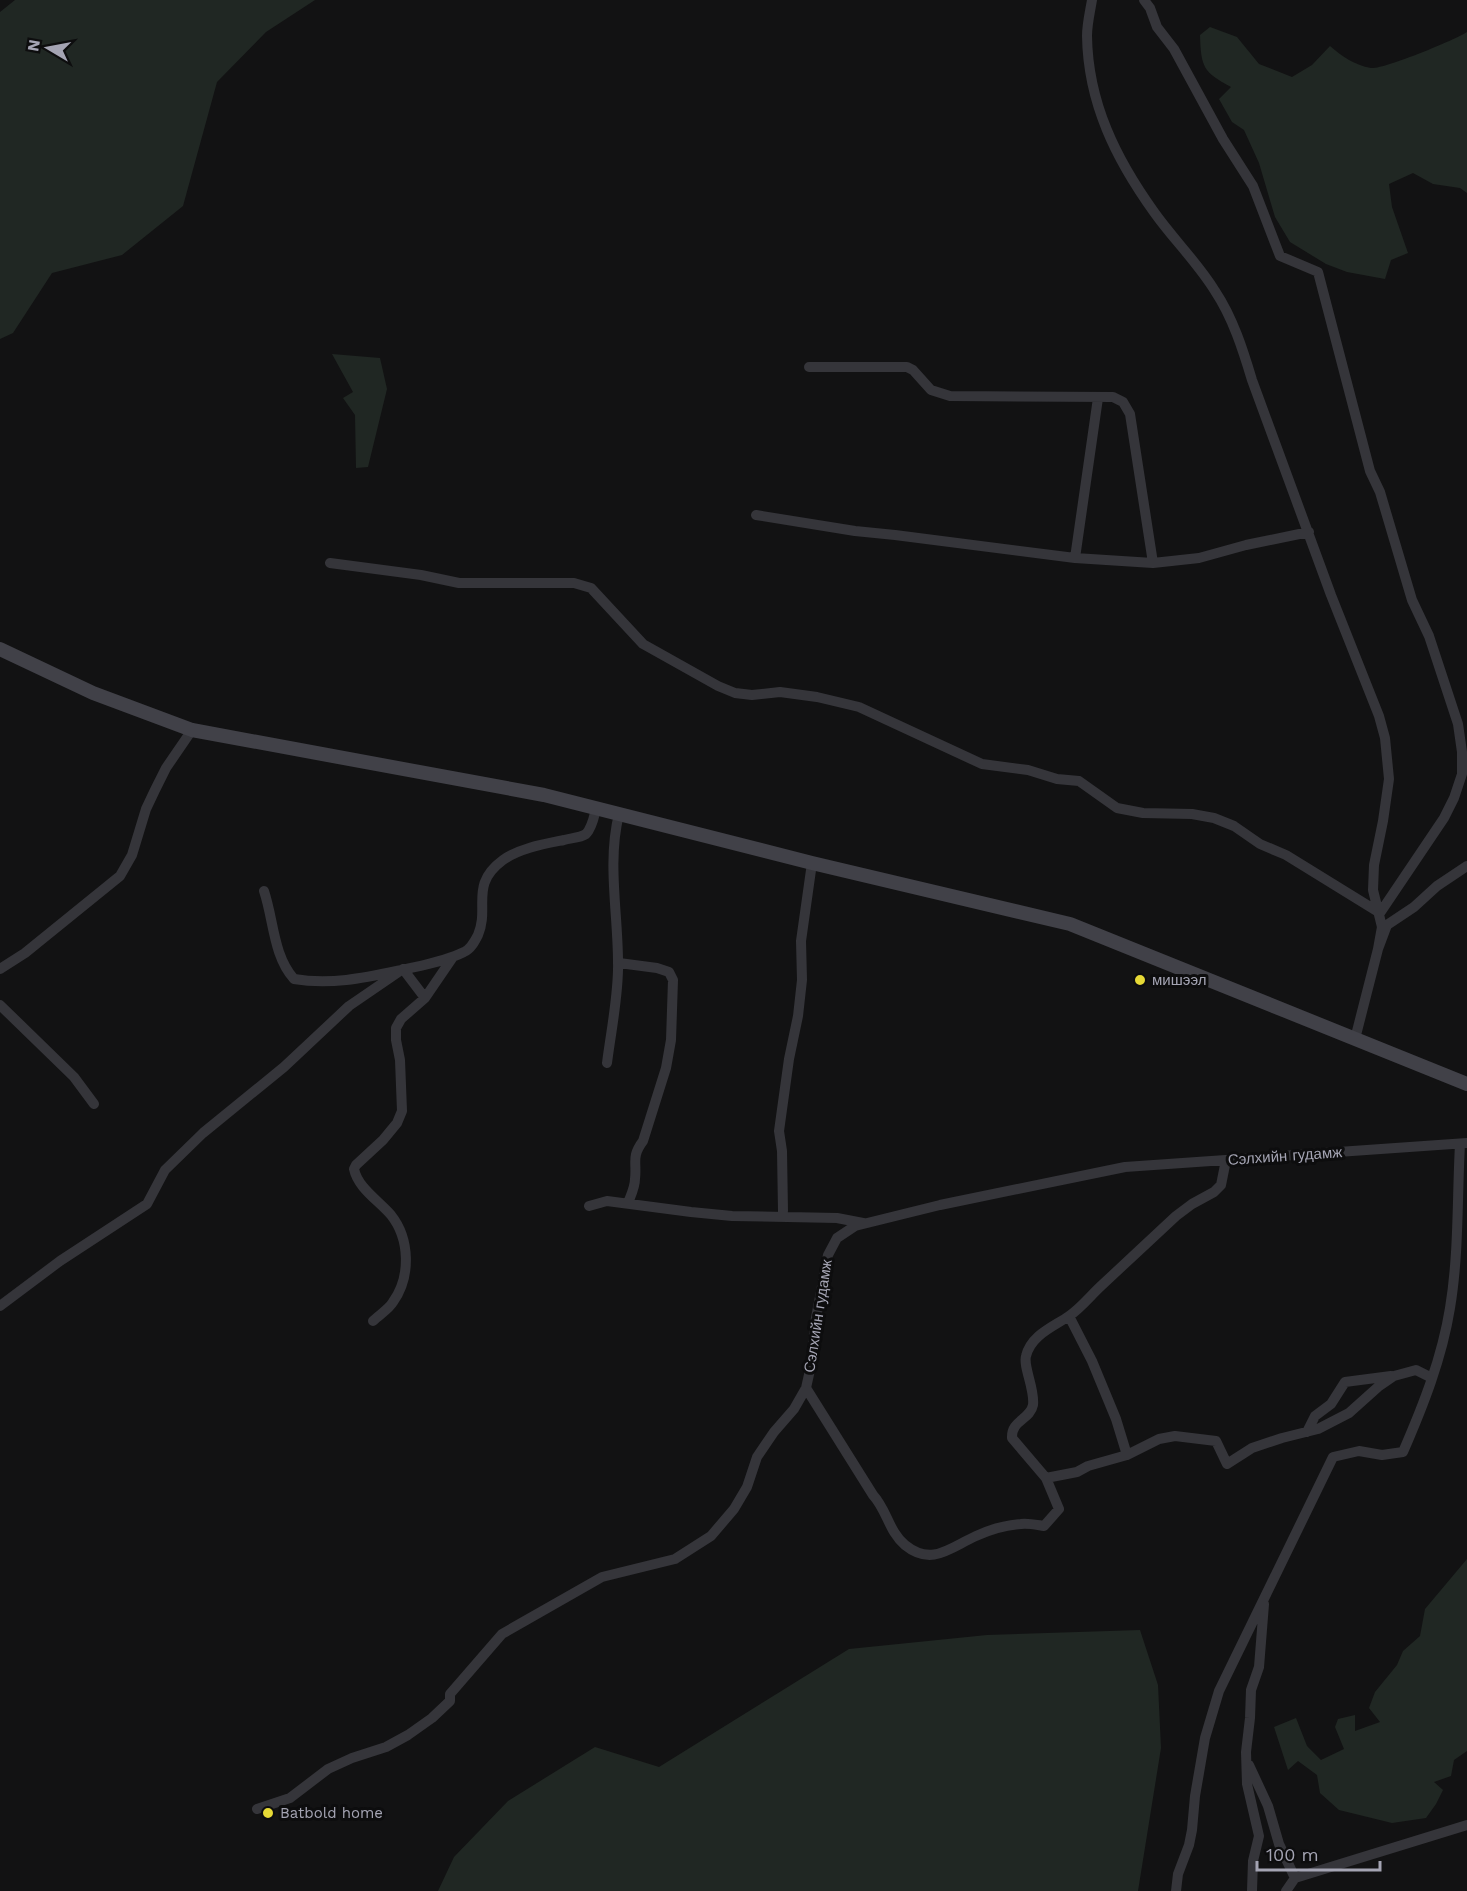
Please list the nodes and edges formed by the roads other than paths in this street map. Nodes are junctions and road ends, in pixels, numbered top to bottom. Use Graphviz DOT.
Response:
graph roads {
  1 [pos="1092,0"];
  2 [pos="1144,0"];
  3 [pos="809,367"];
  4 [pos="1098,398"];
  5 [pos="756,515"];
  6 [pos="1309,532"];
  7 [pos="1075,558"];
  8 [pos="330,563"];
  9 [pos="1153,563"];
  10 [pos="0,649"];
  11 [pos="192,730"];
  12 [pos="596,809"];
  13 [pos="619,814"];
  14 [pos="812,863"];
  15 [pos="1467,866"];
  16 [pos="264,891"];
  17 [pos="1380,913"];
  18 [pos="1378,949"];
  19 [pos="453,956"];
  20 [pos="619,963"];
  21 [pos="0,969"];
  22 [pos="403,969"];
  23 [pos="425,998"];
  24 [pos="0,1005"];
  25 [pos="1355,1039"];
  26 [pos="607,1063"];
  27 [pos="1467,1084"];
  28 [pos="94,1104"];
  29 [pos="1463,1144"];
  30 [pos="1226,1160"];
  31 [pos="628,1203"];
  32 [pos="589,1206"];
  33 [pos="783,1211"];
  34 [pos="866,1223"];
  35 [pos="0,1306"];
  36 [pos="1069,1316"];
  37 [pos="373,1321"];
  38 [pos="1394,1376"];
  39 [pos="1432,1378"];
  40 [pos="806,1388"];
  41 [pos="1307,1432"];
  42 [pos="1127,1455"];
  43 [pos="1046,1478"];
  44 [pos="1265,1596"];
  45 [pos="1246,1760"];
  46 [pos="257,1809"];
  47 [pos="1467,1825"];
  48 [pos="1295,1878"];
  49 [pos="1176,1891"];
  50 [pos="1252,1891"];
  51 [pos="1286,1891"];
  1 -- 6 [label="street"];
  2 -- 17 [label="street"];
  3 -- 4 [label="street"];
  4 -- 7 [label="street"];
  4 -- 9 [label="street"];
  5 -- 7 [label="street"];
  6 -- 9 [label="street"];
  6 -- 17 [label="street"];
  7 -- 9 [label="street"];
  8 -- 17 [label="street"];
  10 -- 11 [label="main road"];
  11 -- 12 [label="main road"];
  11 -- 21 [label="street"];
  12 -- 13 [label="main road"];
  12 -- 19 [label="street"];
  13 -- 14 [label="main road"];
  13 -- 20 [label="street"];
  14 -- 25 [label="main road"];
  14 -- 33 [label="street"];
  15 -- 18 [label="street"];
  16 -- 22 [label="street"];
  17 -- 18 [label="street"];
  18 -- 25 [label="street"];
  19 -- 22 [label="street"];
  19 -- 23 [label="street"];
  20 -- 26 [label="street"];
  20 -- 31 [label="street"];
  22 -- 23 [label="street"];
  22 -- 35 [label="street"];
  23 -- 37 [label="street"];
  24 -- 28 [label="street"];
  25 -- 27 [label="main road"];
  29 -- 30 [label="street, Сэлхийн гудамж"];
  29 -- 39 [label="street"];
  30 -- 34 [label="street, Сэлхийн гудамж"];
  30 -- 36 [label="street"];
  31 -- 32 [label="street"];
  31 -- 34 [label="street"];
  34 -- 40 [label="street, Сэлхийн гудамж"];
  36 -- 42 [label="street"];
  36 -- 43 [label="street"];
  38 -- 39 [label="street"];
  38 -- 41 [label="street"];
  38 -- 41 [label="street"];
  39 -- 44 [label="street"];
  40 -- 43 [label="street"];
  40 -- 46 [label="street, Сэлхийн гудамж"];
  41 -- 42 [label="street"];
  42 -- 43 [label="street"];
  44 -- 45 [label="street"];
  44 -- 49 [label="street"];
  45 -- 48 [label="street"];
  45 -- 50 [label="street"];
  47 -- 48 [label="street"];
  48 -- 51 [label="street"];
}
